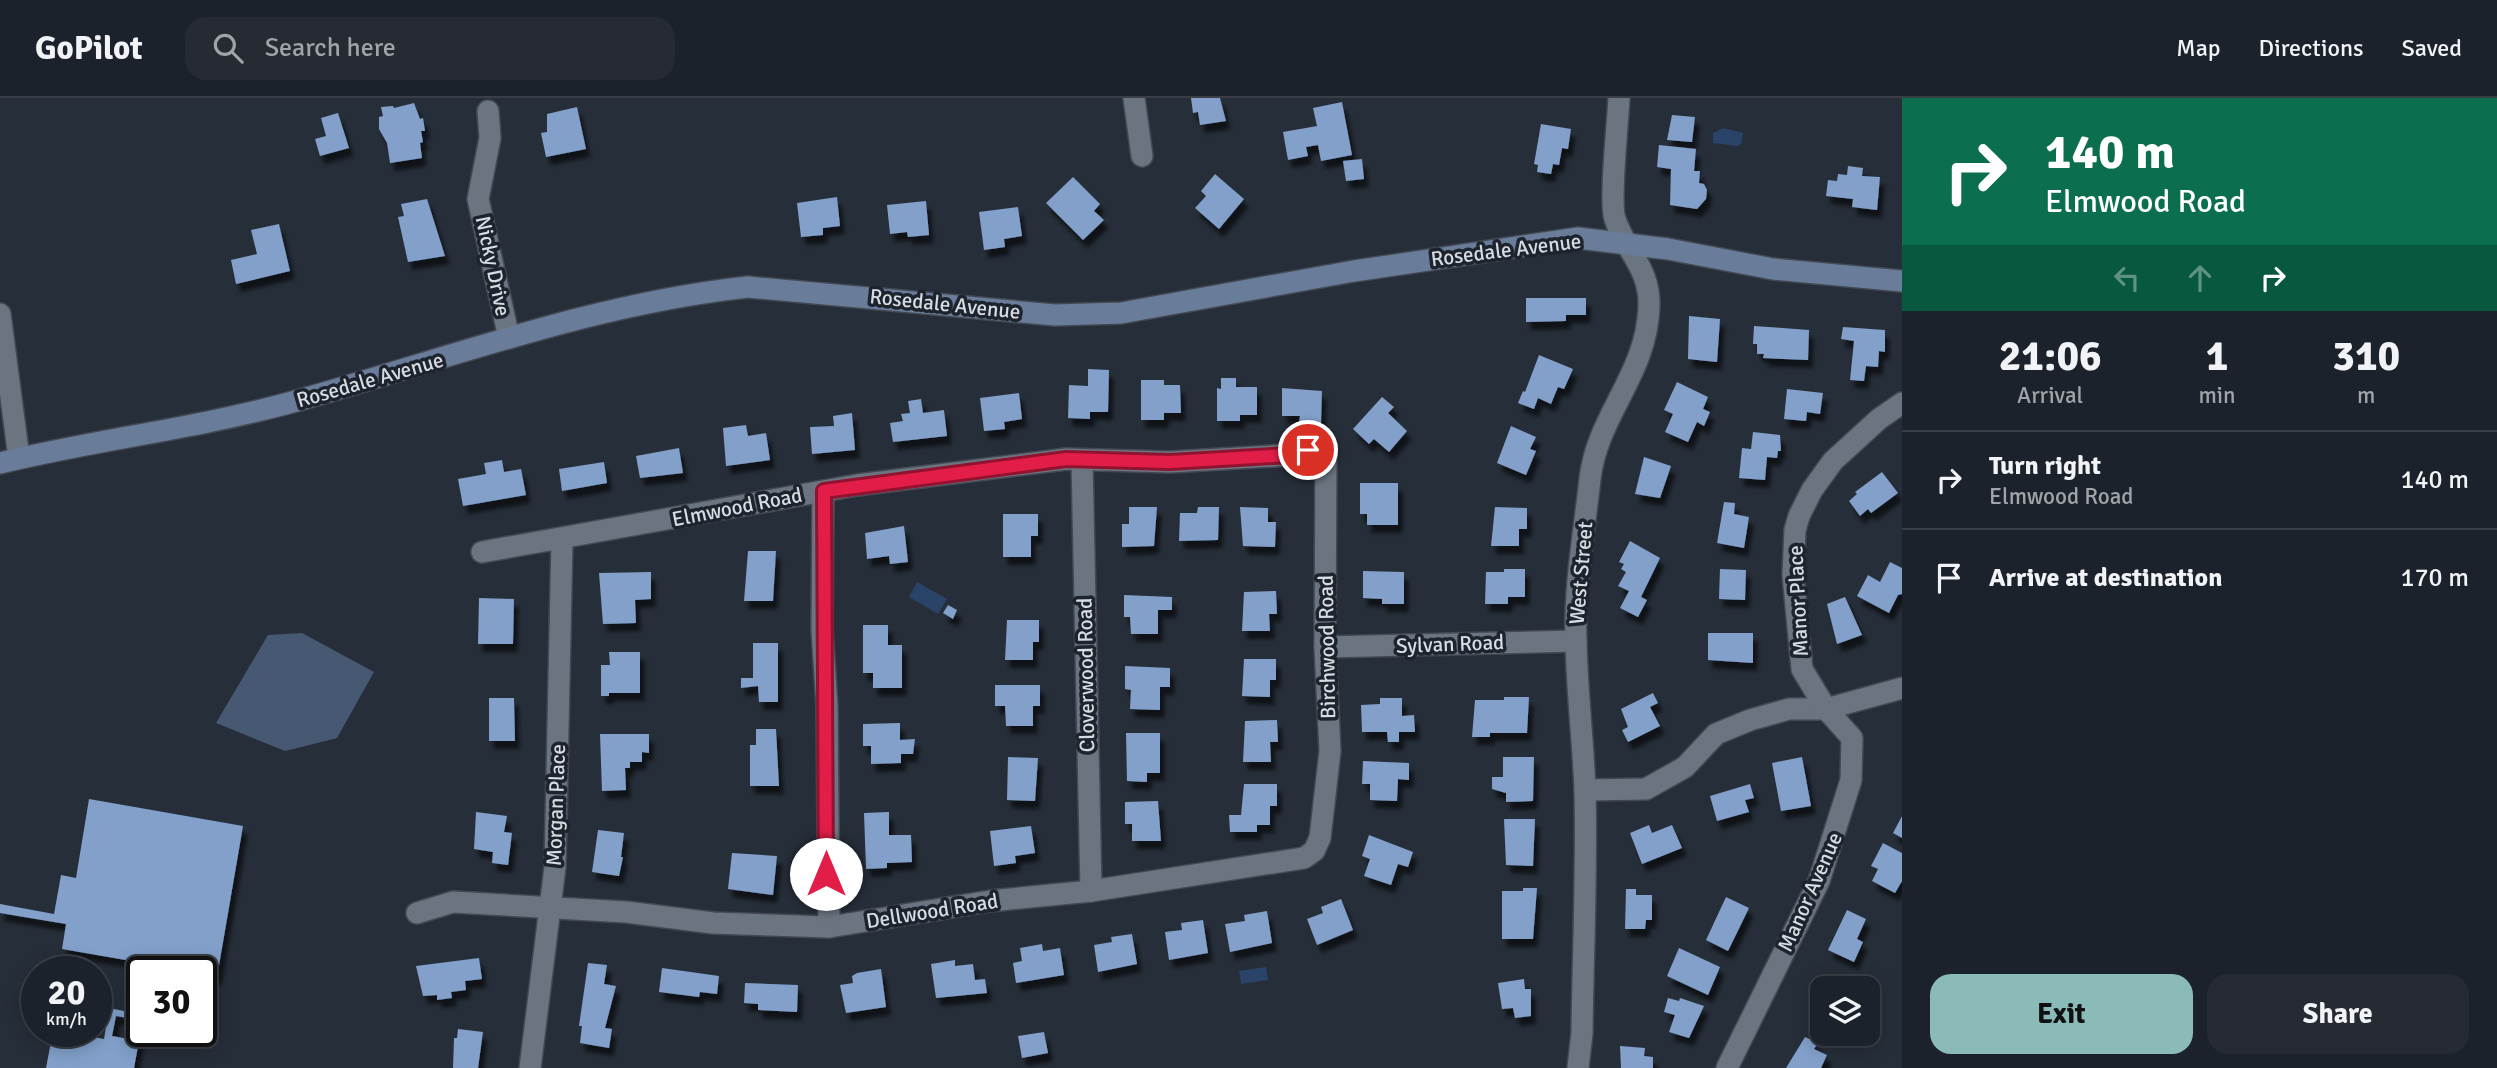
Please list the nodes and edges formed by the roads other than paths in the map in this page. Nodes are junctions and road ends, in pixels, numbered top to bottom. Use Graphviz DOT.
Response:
graph roads {
  1 [pos="1134,98"];
  2 [pos="1619,98"];
  3 [pos="488,111"];
  4 [pos="1142,156"];
  5 [pos="1626,243"];
  6 [pos="1902,281"];
  7 [pos="0,314"];
  8 [pos="509,338"];
  9 [pos="1902,403"];
  10 [pos="1326,446"];
  11 [pos="1082,460"];
  12 [pos="9,461"];
  13 [pos="824,491"];
  14 [pos="562,540"];
  15 [pos="482,552"];
  16 [pos="1576,640"];
  17 [pos="1325,647"];
  18 [pos="1902,688"];
  19 [pos="1826,709"];
  20 [pos="1584,790"];
  21 [pos="1316,846"];
  22 [pos="1091,891"];
  23 [pos="551,907"];
  24 [pos="417,913"];
  25 [pos="829,927"];
  26 [pos="530,1068"];
  27 [pos="1578,1068"];
  28 [pos="1727,1068"];
  1 -- 4 [label="street"];
  2 -- 5 [label="street, West Street"];
  3 -- 8 [label="street, Nicky Drive"];
  5 -- 6 [label="street, Rosedale Avenue"];
  5 -- 8 [label="street, Rosedale Avenue"];
  5 -- 16 [label="street, West Street"];
  7 -- 12 [label="street"];
  8 -- 12 [label="street, Rosedale Avenue"];
  9 -- 19 [label="street, Manor Place"];
  10 -- 11 [label="street, Elmwood Road"];
  10 -- 17 [label="street, Birchwood Road"];
  11 -- 13 [label="street, Elmwood Road"];
  11 -- 22 [label="street, Cloverwood Road"];
  13 -- 14 [label="street, Elmwood Road"];
  13 -- 25 [label="street"];
  14 -- 15 [label="street, Elmwood Road"];
  14 -- 23 [label="street, Morgan Place"];
  16 -- 17 [label="street, Sylvan Road"];
  16 -- 20 [label="street, West Street"];
  17 -- 21 [label="street, Birchwood Road"];
  18 -- 19 [label="street"];
  19 -- 20 [label="street"];
  19 -- 28 [label="street, Manor Avenue"];
  20 -- 27 [label="street, West Street"];
  21 -- 22 [label="street, Dellwood Road"];
  22 -- 25 [label="street, Dellwood Road"];
  23 -- 24 [label="street, Dellwood Road"];
  23 -- 25 [label="street, Dellwood Road"];
  23 -- 26 [label="street, Morgan Place"];
}
